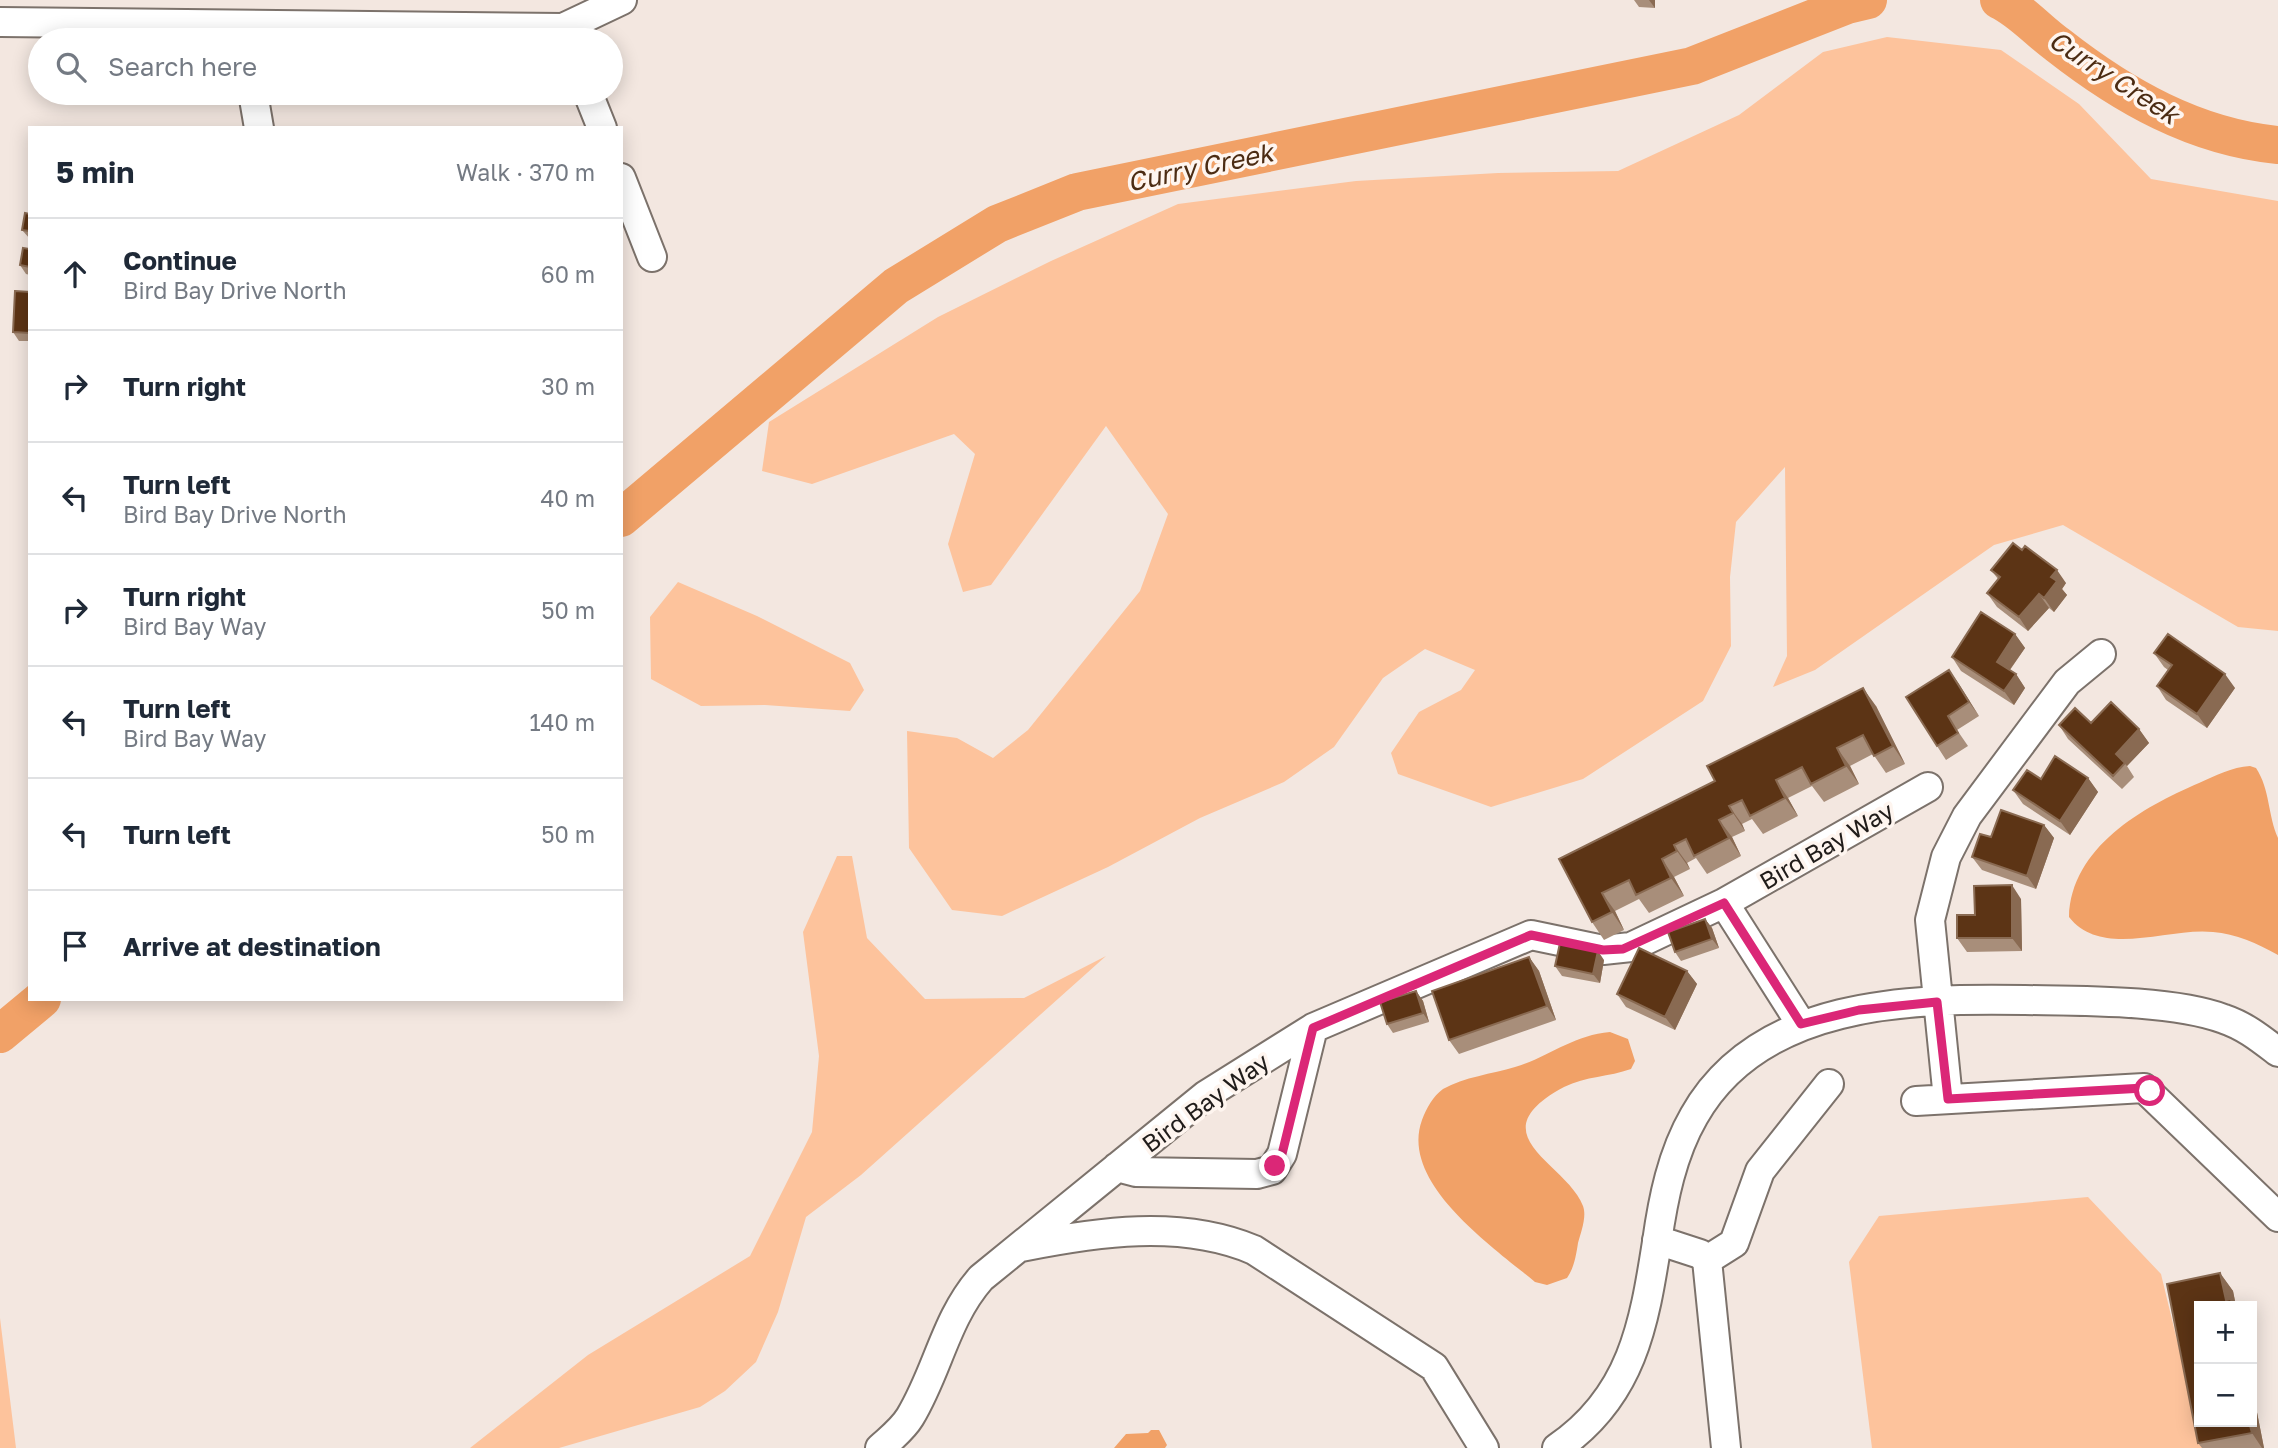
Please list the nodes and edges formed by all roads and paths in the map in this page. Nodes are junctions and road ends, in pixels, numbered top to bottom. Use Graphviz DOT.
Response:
graph roads {
  1 [pos="622,0"];
  2 [pos="251,21"];
  3 [pos="0,22"];
  4 [pos="420,28"];
  5 [pos="575,28"];
  6 [pos="255,105"];
  7 [pos="593,105"];
  8 [pos="259,126"];
  9 [pos="601,126"];
  10 [pos="623,183"];
  11 [pos="652,257"];
  12 [pos="2101,654"];
  13 [pos="1928,787"];
  14 [pos="1724,903"];
  15 [pos="1937,1002"];
  16 [pos="1801,1024"];
  17 [pos="1313,1028"];
  18 [pos="2278,1052"];
  19 [pos="1829,1084"];
  20 [pos="1948,1099"];
  21 [pos="1916,1101"];
  22 [pos="1117,1167"];
  23 [pos="2278,1217"];
  24 [pos="1657,1240"];
  25 [pos="1018,1248"];
  26 [pos="1707,1260"];
  27 [pos="880,1448"];
  28 [pos="1484,1448"];
  29 [pos="1557,1448"];
  30 [pos="1726,1448"];
  1 -- 5 [label="street"];
  2 -- 3 [label="street"];
  2 -- 4 [label="street"];
  6 -- 8 [label="street"];
  7 -- 9 [label="street"];
  10 -- 11 [label="street"];
  12 -- 15 [label="street"];
  13 -- 14 [label="street, Bird Bay Way"];
  14 -- 16 [label="street"];
  14 -- 17 [label="street, Bird Bay Way"];
  15 -- 16 [label="street"];
  15 -- 18 [label="street"];
  15 -- 20 [label="street"];
  16 -- 24 [label="street"];
  17 -- 22 [label="street, Bird Bay Way"];
  17 -- 22 [label="street"];
  19 -- 26 [label="street"];
  20 -- 21 [label="street"];
  20 -- 23 [label="street"];
  22 -- 25 [label="street, Bird Bay Way"];
  24 -- 26 [label="street"];
  24 -- 29 [label="street"];
  25 -- 27 [label="street, Bird Bay Way"];
  25 -- 28 [label="street, Bird Bay Way"];
  26 -- 30 [label="street"];
}
